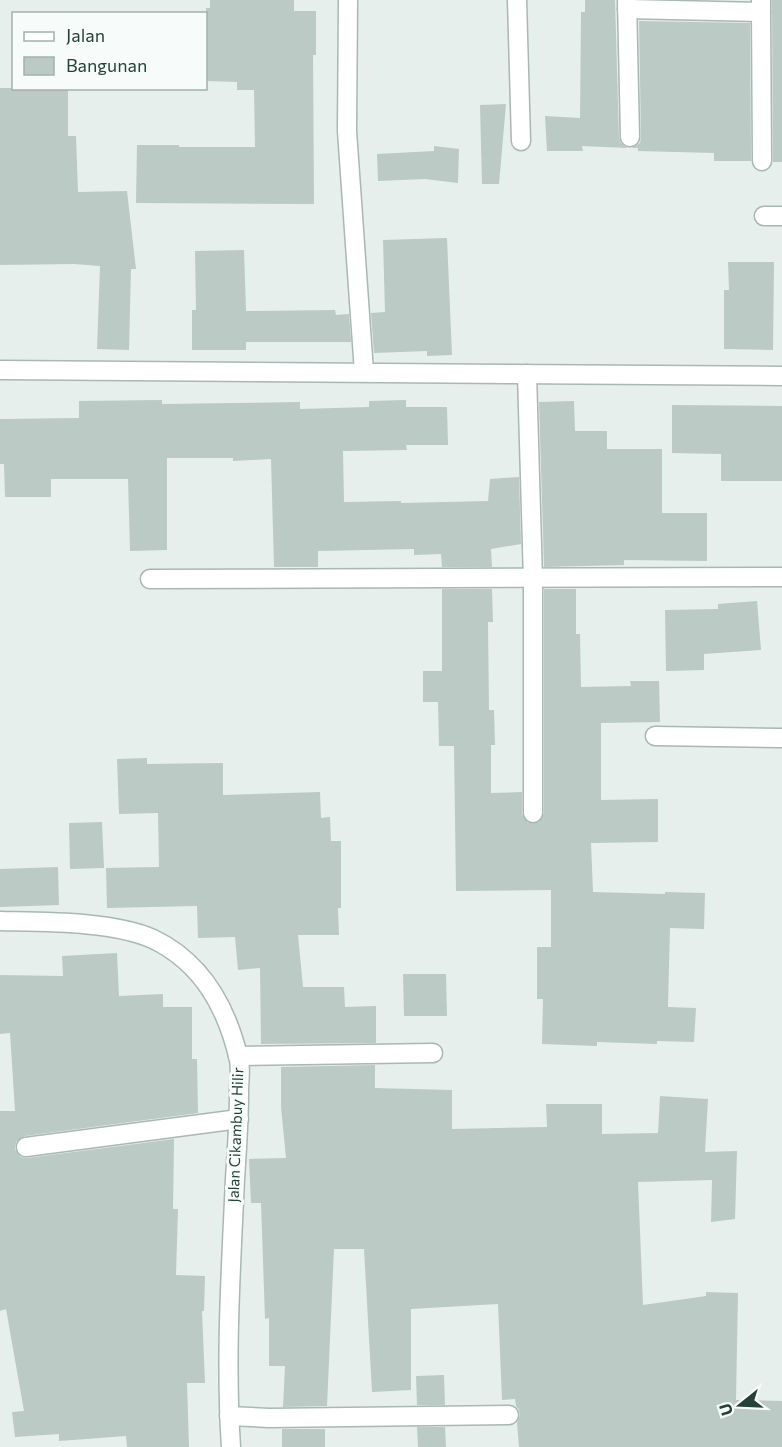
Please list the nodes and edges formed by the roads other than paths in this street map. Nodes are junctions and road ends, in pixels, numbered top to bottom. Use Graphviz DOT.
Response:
graph roads {
  1 [pos="348,0"];
  2 [pos="517,0"];
  3 [pos="627,4"];
  4 [pos="761,6"];
  5 [pos="630,137"];
  6 [pos="521,141"];
  7 [pos="762,161"];
  8 [pos="0,370"];
  9 [pos="364,372"];
  10 [pos="527,374"];
  11 [pos="782,376"];
  12 [pos="782,577"];
  13 [pos="150,579"];
  14 [pos="533,579"];
  15 [pos="655,736"];
  16 [pos="782,738"];
  17 [pos="533,813"];
  18 [pos="0,921"];
  19 [pos="434,1053"];
  20 [pos="238,1056"];
  21 [pos="239,1119"];
  22 [pos="26,1147"];
  23 [pos="509,1415"];
  24 [pos="229,1416"];
  25 [pos="231,1447"];
  1 -- 9 [label="street"];
  2 -- 6 [label="street"];
  3 -- 4 [label="street"];
  3 -- 5 [label="street"];
  4 -- 7 [label="street"];
  8 -- 9 [label="street"];
  9 -- 10 [label="street"];
  10 -- 11 [label="street"];
  10 -- 14 [label="street"];
  12 -- 14 [label="street"];
  13 -- 14 [label="street"];
  14 -- 17 [label="street"];
  15 -- 16 [label="street"];
  18 -- 20 [label="street, Jalan Cikambuy Hilir"];
  19 -- 20 [label="street"];
  20 -- 21 [label="street, Jalan Cikambuy Hilir"];
  21 -- 22 [label="street"];
  21 -- 24 [label="street, Jalan Cikambuy Hilir"];
  23 -- 24 [label="street"];
  24 -- 25 [label="street, Jalan Cikambuy Hilir"];
}
